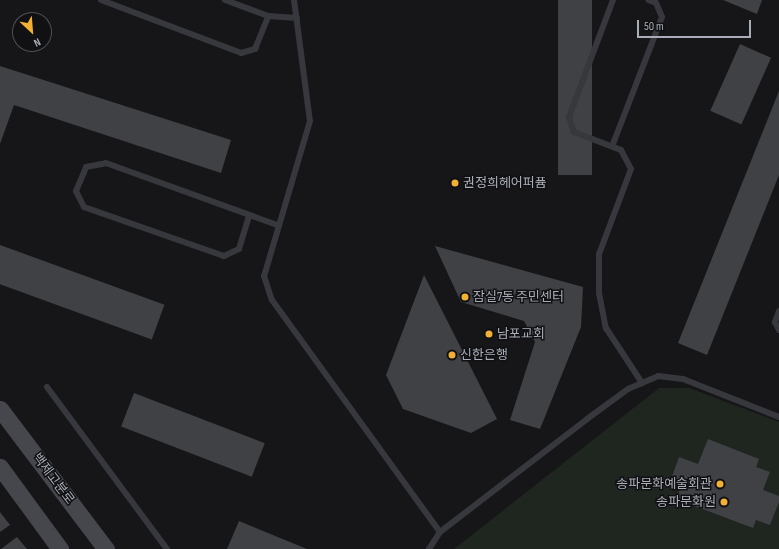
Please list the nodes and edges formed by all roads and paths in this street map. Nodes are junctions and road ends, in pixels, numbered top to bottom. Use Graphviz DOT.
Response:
graph roads {
  1 [pos="101,0"];
  2 [pos="225,0"];
  3 [pos="294,0"];
  4 [pos="613,0"];
  5 [pos="649,0"];
  6 [pos="268,16"];
  7 [pos="297,18"];
  8 [pos="613,144"];
  9 [pos="249,216"];
  10 [pos="277,225"];
  11 [pos="779,311"];
  12 [pos="779,330"];
  13 [pos="642,383"];
  14 [pos="46,387"];
  15 [pos="0,409"];
  16 [pos="779,417"];
  17 [pos="0,467"];
  18 [pos="440,532"];
  19 [pos="60,549"];
  20 [pos="106,549"];
  21 [pos="167,549"];
  22 [pos="429,549"];
  1 -- 6 [label="lane"];
  2 -- 6 [label="lane"];
  3 -- 7 [label="lane"];
  4 -- 8 [label="lane"];
  5 -- 8 [label="lane"];
  6 -- 7 [label="lane"];
  7 -- 10 [label="lane"];
  8 -- 13 [label="lane"];
  9 -- 9 [label="lane"];
  9 -- 10 [label="lane"];
  10 -- 18 [label="lane"];
  11 -- 12 [label="lane"];
  13 -- 16 [label="lane"];
  13 -- 18 [label="lane"];
  14 -- 21 [label="lane"];
  15 -- 20 [label="main road, 백제고분로"];
  17 -- 19 [label="main road"];
  18 -- 22 [label="lane"];
}
